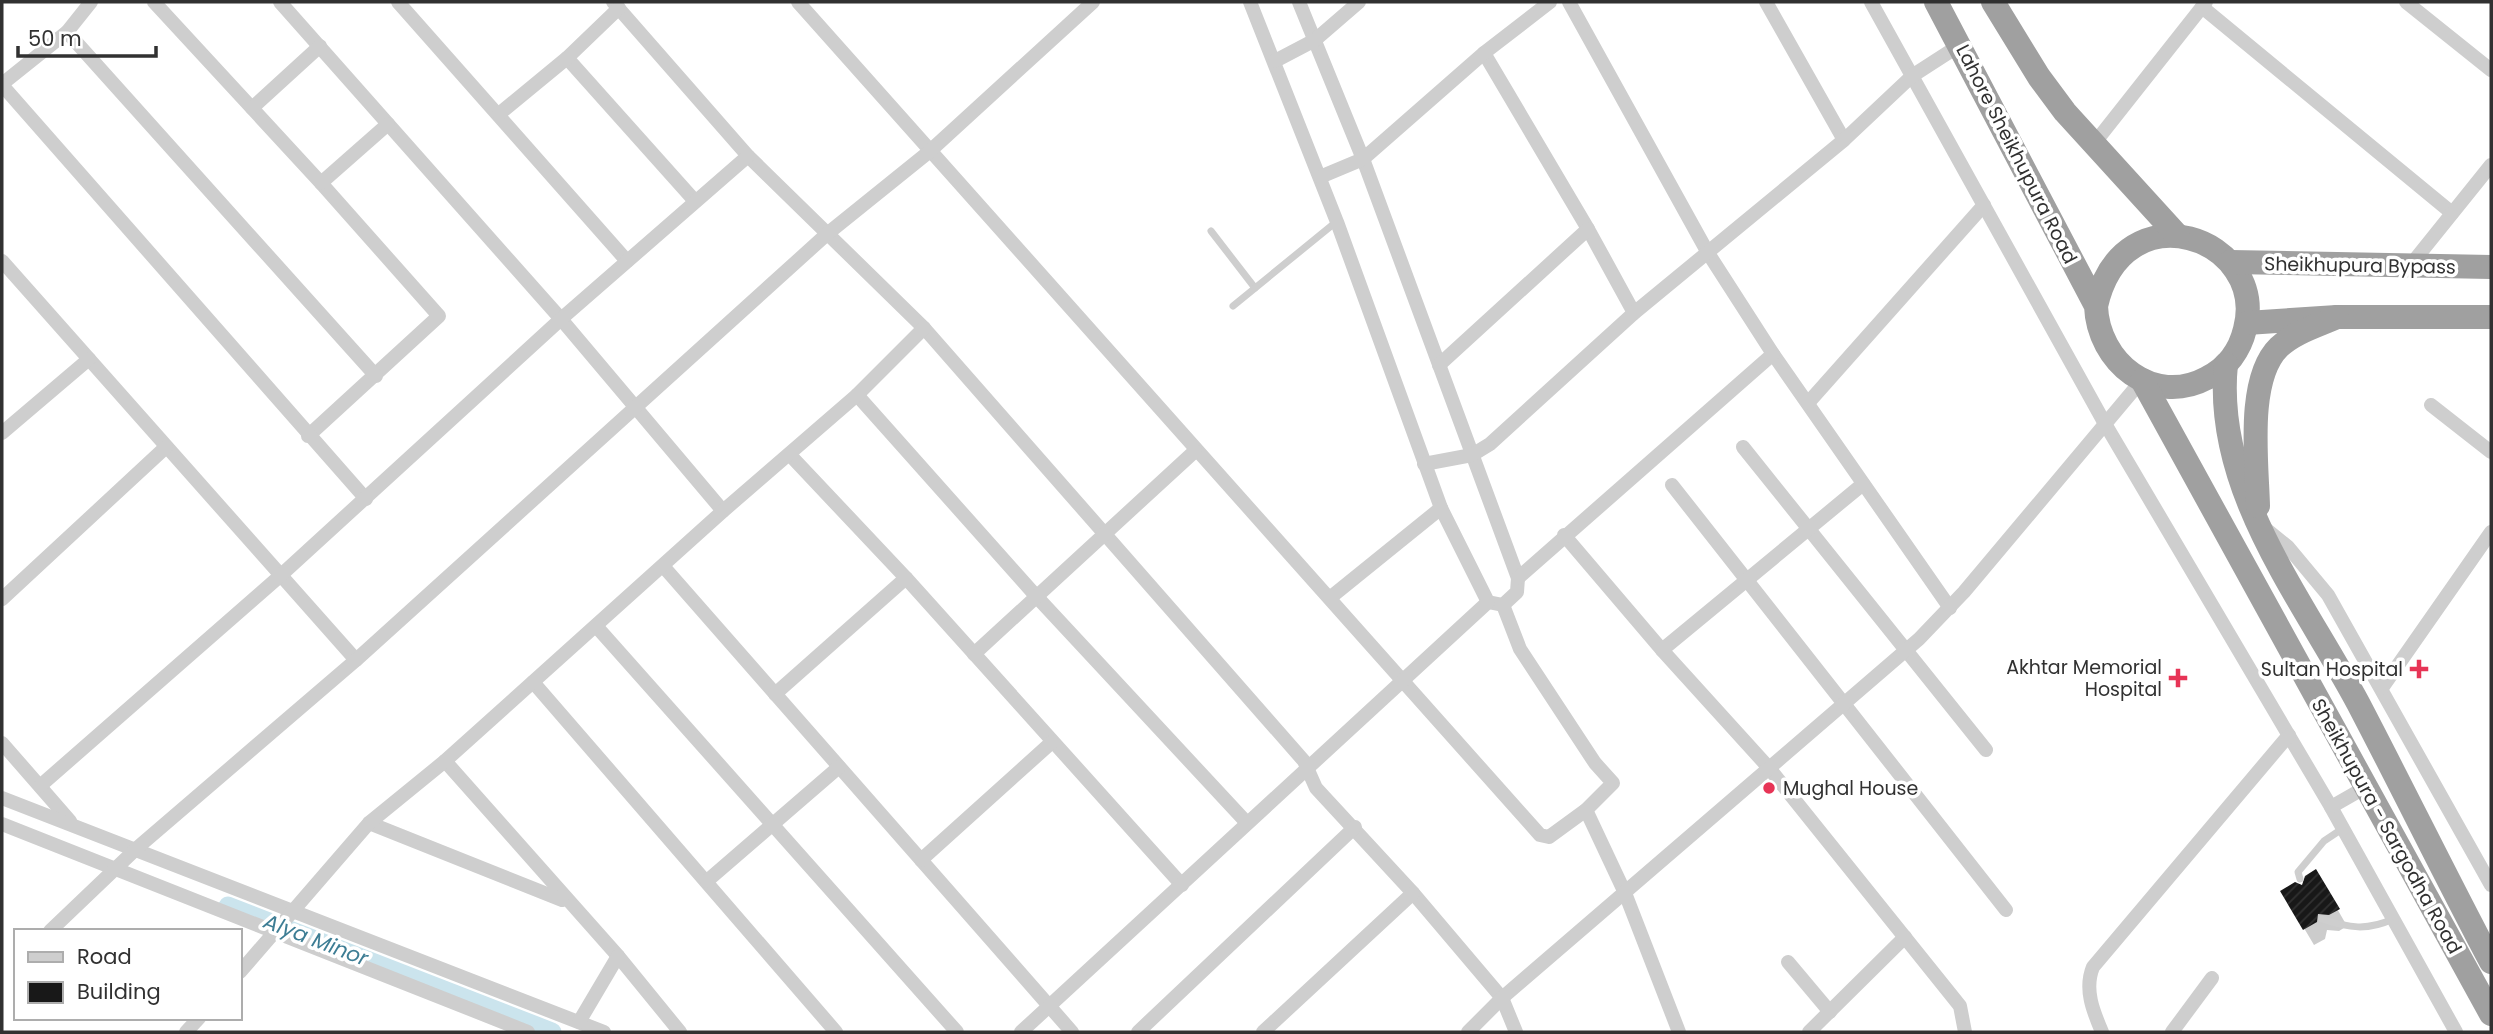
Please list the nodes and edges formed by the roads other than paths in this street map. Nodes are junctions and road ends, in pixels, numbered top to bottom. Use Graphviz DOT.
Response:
graph roads {
  1 [pos="91,2"];
  2 [pos="153,2"];
  3 [pos="280,2"];
  4 [pos="398,2"];
  5 [pos="798,2"];
  6 [pos="1091,2"];
  7 [pos="1250,2"];
  8 [pos="1299,2"];
  9 [pos="1359,2"];
  10 [pos="1550,2"];
  11 [pos="1569,2"];
  12 [pos="1766,2"];
  13 [pos="1871,2"];
  14 [pos="1936,2"];
  15 [pos="1993,2"];
  16 [pos="2406,2"];
  17 [pos="2204,4"];
  18 [pos="616,5"];
  19 [pos="67,32"];
  20 [pos="1315,40"];
  21 [pos="1960,45"];
  22 [pos="320,47"];
  23 [pos="1484,53"];
  24 [pos="567,58"];
  25 [pos="1275,61"];
  26 [pos="2491,70"];
  27 [pos="1912,76"];
  28 [pos="2,85"];
  29 [pos="251,108"];
  30 [pos="499,114"];
  31 [pos="388,124"];
  32 [pos="1844,139"];
  33 [pos="2093,145"];
  34 [pos="930,151"];
  35 [pos="748,156"];
  36 [pos="1363,159"];
  37 [pos="2491,165"];
  38 [pos="1320,177"];
  39 [pos="321,183"];
  40 [pos="694,200"];
  41 [pos="1984,205"];
  42 [pos="2452,214"];
  43 [pos="1337,222"];
  44 [pos="1588,229"];
  45 [pos="1211,231"];
  46 [pos="827,234"];
  47 [pos="2178,236"];
  48 [pos="1708,253"];
  49 [pos="2,261"];
  50 [pos="627,261"];
  51 [pos="2230,262"];
  52 [pos="2491,267"];
  53 [pos="2408,268"];
  54 [pos="1255,288"];
  55 [pos="1233,306"];
  56 [pos="2096,306"];
  57 [pos="1634,313"];
  58 [pos="2337,317"];
  59 [pos="2491,317"];
  60 [pos="561,319"];
  61 [pos="2247,323"];
  62 [pos="924,328"];
  63 [pos="1773,354"];
  64 [pos="89,359"];
  65 [pos="2226,364"];
  66 [pos="1438,365"];
  67 [pos="376,376"];
  68 [pos="2142,380"];
  69 [pos="858,395"];
  70 [pos="1808,403"];
  71 [pos="2431,405"];
  72 [pos="636,408"];
  73 [pos="2104,422"];
  74 [pos="2,433"];
  75 [pos="308,436"];
  76 [pos="166,447"];
  77 [pos="1743,447"];
  78 [pos="1195,451"];
  79 [pos="2491,452"];
  80 [pos="790,454"];
  81 [pos="1472,455"];
  82 [pos="1424,464"];
  83 [pos="1863,484"];
  84 [pos="1672,485"];
  85 [pos="366,499"];
  86 [pos="1441,508"];
  87 [pos="723,511"];
  88 [pos="2259,524"];
  89 [pos="1809,529"];
  90 [pos="1104,532"];
  91 [pos="2491,532"];
  92 [pos="1564,535"];
  93 [pos="663,566"];
  94 [pos="280,576"];
  95 [pos="906,578"];
  96 [pos="1518,578"];
  97 [pos="1747,580"];
  98 [pos="1036,596"];
  99 [pos="1331,597"];
  100 [pos="2,599"];
  101 [pos="1488,602"];
  102 [pos="1503,605"];
  103 [pos="1950,608"];
  104 [pos="596,626"];
  105 [pos="1662,650"];
  106 [pos="1906,650"];
  107 [pos="974,654"];
  108 [pos="356,660"];
  109 [pos="1402,681"];
  110 [pos="533,682"];
  111 [pos="2382,688"];
  112 [pos="775,694"];
  113 [pos="1844,703"];
  114 [pos="2289,735"];
  115 [pos="1052,742"];
  116 [pos="2,743"];
  117 [pos="1986,750"];
  118 [pos="445,761"];
  119 [pos="839,767"];
  120 [pos="1769,768"];
  121 [pos="1308,771"];
  122 [pos="40,786"];
  123 [pos="2366,787"];
  124 [pos="2,798"];
  125 [pos="2331,807"];
  126 [pos="1586,810"];
  127 [pos="72,823"];
  128 [pos="369,823"];
  129 [pos="1247,823"];
  130 [pos="2,824"];
  131 [pos="774,826"];
  132 [pos="1355,827"];
  133 [pos="2343,828"];
  134 [pos="137,848"];
  135 [pos="920,860"];
  136 [pos="114,869"];
  137 [pos="2300,879"];
  138 [pos="707,881"];
  139 [pos="1182,885"];
  140 [pos="2491,885"];
  141 [pos="1413,893"];
  142 [pos="1625,893"];
  143 [pos="567,901"];
  144 [pos="2006,910"];
  145 [pos="293,912"];
  146 [pos="2322,919"];
  147 [pos="2393,919"];
  148 [pos="52,929"];
  149 [pos="274,933"];
  150 [pos="1905,937"];
  151 [pos="618,956"];
  152 [pos="1788,962"];
  153 [pos="2491,962"];
  154 [pos="242,970"];
  155 [pos="2212,978"];
  156 [pos="1502,998"];
  157 [pos="1048,1007"];
  158 [pos="1830,1012"];
  159 [pos="2491,1014"];
  160 [pos="579,1022"];
  161 [pos="526,1023"];
  162 [pos="604,1032"];
  163 [pos="680,1032"];
  164 [pos="836,1032"];
  165 [pos="957,1032"];
  166 [pos="1021,1032"];
  167 [pos="1072,1032"];
  168 [pos="1138,1032"];
  169 [pos="1263,1032"];
  170 [pos="1468,1032"];
  171 [pos="1516,1032"];
  172 [pos="1679,1032"];
  173 [pos="1809,1032"];
  174 [pos="1965,1032"];
  175 [pos="2102,1032"];
  176 [pos="2172,1032"];
  177 [pos="2456,1032"];
  1 -- 19 [label="street"];
  2 -- 29 [label="street"];
  3 -- 22 [label="street"];
  4 -- 30 [label="street"];
  5 -- 34 [label="street"];
  6 -- 34 [label="street"];
  7 -- 25 [label="street"];
  8 -- 20 [label="street"];
  9 -- 20 [label="street"];
  10 -- 23 [label="street"];
  11 -- 48 [label="street"];
  12 -- 32 [label="street"];
  13 -- 27 [label="street"];
  14 -- 21 [label="highway, Lahore Sheikhupura Road"];
  15 -- 33 [label="highway"];
  16 -- 26 [label="street"];
  17 -- 33 [label="street"];
  17 -- 42 [label="street"];
  18 -- 24 [label="street"];
  18 -- 35 [label="street"];
  19 -- 28 [label="street"];
  19 -- 67 [label="street"];
  20 -- 25 [label="street"];
  20 -- 36 [label="street"];
  21 -- 27 [label="street"];
  21 -- 56 [label="highway, Lahore Sheikhupura Road"];
  22 -- 29 [label="street"];
  22 -- 31 [label="street"];
  23 -- 36 [label="street"];
  23 -- 44 [label="street"];
  24 -- 30 [label="street"];
  24 -- 40 [label="street"];
  25 -- 38 [label="street"];
  27 -- 32 [label="street"];
  27 -- 41 [label="street"];
  28 -- 75 [label="street"];
  29 -- 39 [label="street"];
  30 -- 50 [label="street"];
  31 -- 39 [label="street"];
  31 -- 60 [label="street"];
  32 -- 48 [label="street"];
  33 -- 47 [label="highway"];
  34 -- 46 [label="street"];
  34 -- 78 [label="street"];
  35 -- 40 [label="street"];
  35 -- 46 [label="street"];
  36 -- 38 [label="street"];
  36 -- 66 [label="street"];
  37 -- 42 [label="street"];
  38 -- 43 [label="street"];
  39 -- 67 [label="street"];
  40 -- 50 [label="street"];
  41 -- 70 [label="street"];
  41 -- 73 [label="street"];
  42 -- 53 [label="street"];
  43 -- 54 [label="lane"];
  43 -- 82 [label="street"];
  44 -- 57 [label="street"];
  44 -- 66 [label="street"];
  45 -- 54 [label="lane"];
  46 -- 62 [label="street"];
  46 -- 72 [label="street"];
  47 -- 51 [label="highway"];
  47 -- 56 [label="highway"];
  48 -- 57 [label="street"];
  48 -- 63 [label="street"];
  49 -- 64 [label="street"];
  50 -- 60 [label="street"];
  51 -- 53 [label="highway, Sheikhupura Bypass"];
  51 -- 61 [label="highway"];
  52 -- 53 [label="highway, Sheikhupura Bypass"];
  54 -- 55 [label="lane"];
  56 -- 68 [label="highway"];
  57 -- 81 [label="street"];
  58 -- 59 [label="highway"];
  58 -- 61 [label="highway"];
  58 -- 88 [label="highway"];
  60 -- 72 [label="street"];
  60 -- 85 [label="street"];
  61 -- 65 [label="highway"];
  62 -- 69 [label="street"];
  62 -- 90 [label="street"];
  63 -- 70 [label="street"];
  63 -- 92 [label="street"];
  64 -- 74 [label="street"];
  64 -- 76 [label="street"];
  65 -- 68 [label="highway"];
  65 -- 88 [label="highway, Sheikhupura - Sargodha Road"];
  66 -- 81 [label="street"];
  67 -- 75 [label="street"];
  68 -- 73 [label="street"];
  68 -- 123 [label="highway, Sheikhupura - Sargodha Road"];
  69 -- 80 [label="street"];
  69 -- 98 [label="street"];
  70 -- 83 [label="street"];
  71 -- 79 [label="street"];
  72 -- 87 [label="street"];
  72 -- 108 [label="street"];
  73 -- 103 [label="street"];
  73 -- 114 [label="street"];
  75 -- 85 [label="street"];
  76 -- 94 [label="street"];
  76 -- 100 [label="street"];
  77 -- 89 [label="street"];
  78 -- 90 [label="street"];
  78 -- 99 [label="street"];
  80 -- 87 [label="street"];
  80 -- 95 [label="street"];
  81 -- 82 [label="street"];
  81 -- 96 [label="street"];
  82 -- 86 [label="street"];
  83 -- 89 [label="street"];
  83 -- 103 [label="street"];
  84 -- 97 [label="street"];
  85 -- 94 [label="street"];
  86 -- 99 [label="street"];
  86 -- 101 [label="street"];
  87 -- 93 [label="street"];
  88 -- 111 [label="street"];
  88 -- 153 [label="highway, Sheikhupura - Sargodha Road"];
  89 -- 97 [label="street"];
  89 -- 106 [label="street"];
  90 -- 98 [label="street"];
  90 -- 121 [label="street"];
  91 -- 111 [label="street"];
  92 -- 96 [label="street"];
  92 -- 105 [label="street"];
  93 -- 104 [label="street"];
  93 -- 112 [label="street"];
  94 -- 108 [label="street"];
  94 -- 122 [label="street"];
  95 -- 107 [label="street"];
  95 -- 112 [label="street"];
  96 -- 102 [label="street"];
  97 -- 105 [label="street"];
  97 -- 113 [label="street"];
  98 -- 107 [label="street"];
  98 -- 129 [label="street"];
  99 -- 109 [label="street"];
  101 -- 102 [label="street"];
  101 -- 109 [label="street"];
  102 -- 126 [label="street"];
  103 -- 106 [label="street"];
  104 -- 110 [label="street"];
  104 -- 131 [label="street"];
  105 -- 120 [label="street"];
  106 -- 113 [label="street"];
  106 -- 117 [label="street"];
  107 -- 115 [label="street"];
  108 -- 134 [label="street"];
  109 -- 121 [label="street"];
  109 -- 126 [label="street"];
  110 -- 118 [label="street"];
  110 -- 138 [label="street"];
  111 -- 140 [label="street"];
  112 -- 119 [label="street"];
  113 -- 120 [label="street"];
  113 -- 144 [label="street"];
  114 -- 125 [label="street"];
  114 -- 175 [label="street"];
  115 -- 135 [label="street"];
  115 -- 139 [label="street"];
  116 -- 122 [label="street"];
  118 -- 128 [label="street"];
  118 -- 143 [label="street"];
  119 -- 131 [label="street"];
  119 -- 135 [label="street"];
  120 -- 142 [label="street"];
  120 -- 150 [label="street"];
  121 -- 129 [label="street"];
  121 -- 132 [label="street"];
  122 -- 127 [label="street"];
  123 -- 125 [label="street"];
  123 -- 159 [label="highway, Sheikhupura - Sargodha Road"];
  124 -- 127 [label="street"];
  125 -- 133 [label="street"];
  126 -- 142 [label="street"];
  127 -- 134 [label="street"];
  128 -- 143 [label="street"];
  128 -- 145 [label="street"];
  129 -- 139 [label="street"];
  130 -- 136 [label="street"];
  131 -- 138 [label="street"];
  131 -- 165 [label="street"];
  132 -- 141 [label="street"];
  132 -- 168 [label="street"];
  133 -- 137 [label="lane"];
  133 -- 147 [label="street"];
  134 -- 136 [label="street"];
  134 -- 145 [label="street"];
  135 -- 157 [label="street"];
  136 -- 148 [label="street"];
  136 -- 149 [label="street"];
  138 -- 164 [label="street"];
  139 -- 157 [label="street"];
  141 -- 156 [label="street"];
  141 -- 169 [label="street"];
  142 -- 156 [label="street"];
  142 -- 172 [label="street"];
  143 -- 151 [label="street"];
  145 -- 149 [label="street"];
  145 -- 161 [label="street"];
  146 -- 147 [label="lane"];
  147 -- 177 [label="street"];
  149 -- 154 [label="street"];
  149 -- 161 [label="street"];
  150 -- 158 [label="street"];
  150 -- 174 [label="street"];
  151 -- 160 [label="street"];
  151 -- 163 [label="street"];
  152 -- 158 [label="street"];
  155 -- 176 [label="street"];
  156 -- 170 [label="street"];
  156 -- 171 [label="street"];
  157 -- 166 [label="street"];
  157 -- 167 [label="street"];
  158 -- 173 [label="street"];
  160 -- 161 [label="street"];
  160 -- 162 [label="street"];
}
